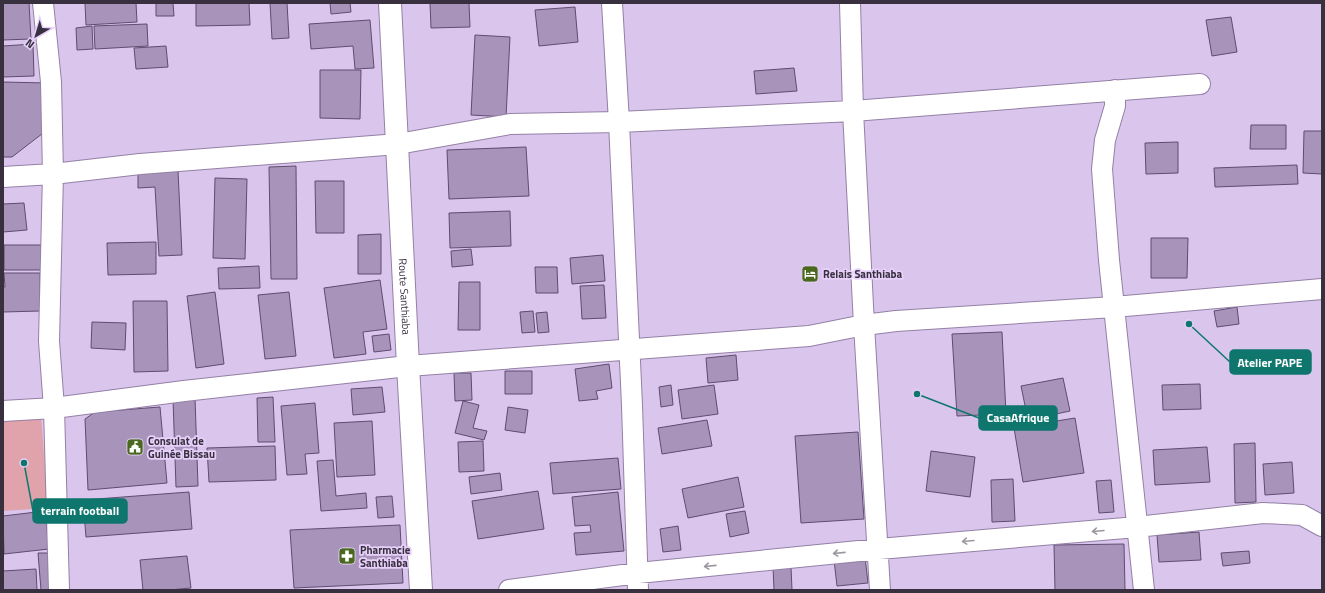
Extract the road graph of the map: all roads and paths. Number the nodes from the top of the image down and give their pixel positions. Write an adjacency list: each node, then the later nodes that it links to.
1 (43, 3): 10 (street)
2 (390, 3): 9 (street, Route Santhiaba)
3 (612, 3): 8 (street)
4 (850, 3): 7 (street)
5 (1200, 84): 6 (street)
6 (1116, 90): 7 (street); 13 (street)
7 (853, 111): 8 (street); 14 (street)
8 (619, 122): 9 (street); 15 (street)
9 (398, 144): 10 (street); 16 (street, Route Santhiaba)
10 (53, 174): 11 (street); 17 (street)
11 (3, 177)
12 (1322, 289): 13 (street)
13 (1114, 307): 14 (street); 20 (street)
14 (864, 325): 15 (street); 21 (street)
15 (629, 349): 16 (street); 22 (street)
16 (408, 366): 17 (street); 24 (street, Route Santhiaba)
17 (54, 408): 18 (street); 23 (street)
18 (3, 411)
19 (1322, 526): 20 (street)
20 (1137, 527): 21 (street, one-way to 21); 27 (street)
21 (879, 549): 22 (street, one-way to 22); 26 (street)
22 (638, 581): 25 (street)
23 (59, 590)
24 (421, 590)
25 (509, 590)
26 (880, 590)
27 (1144, 590)

